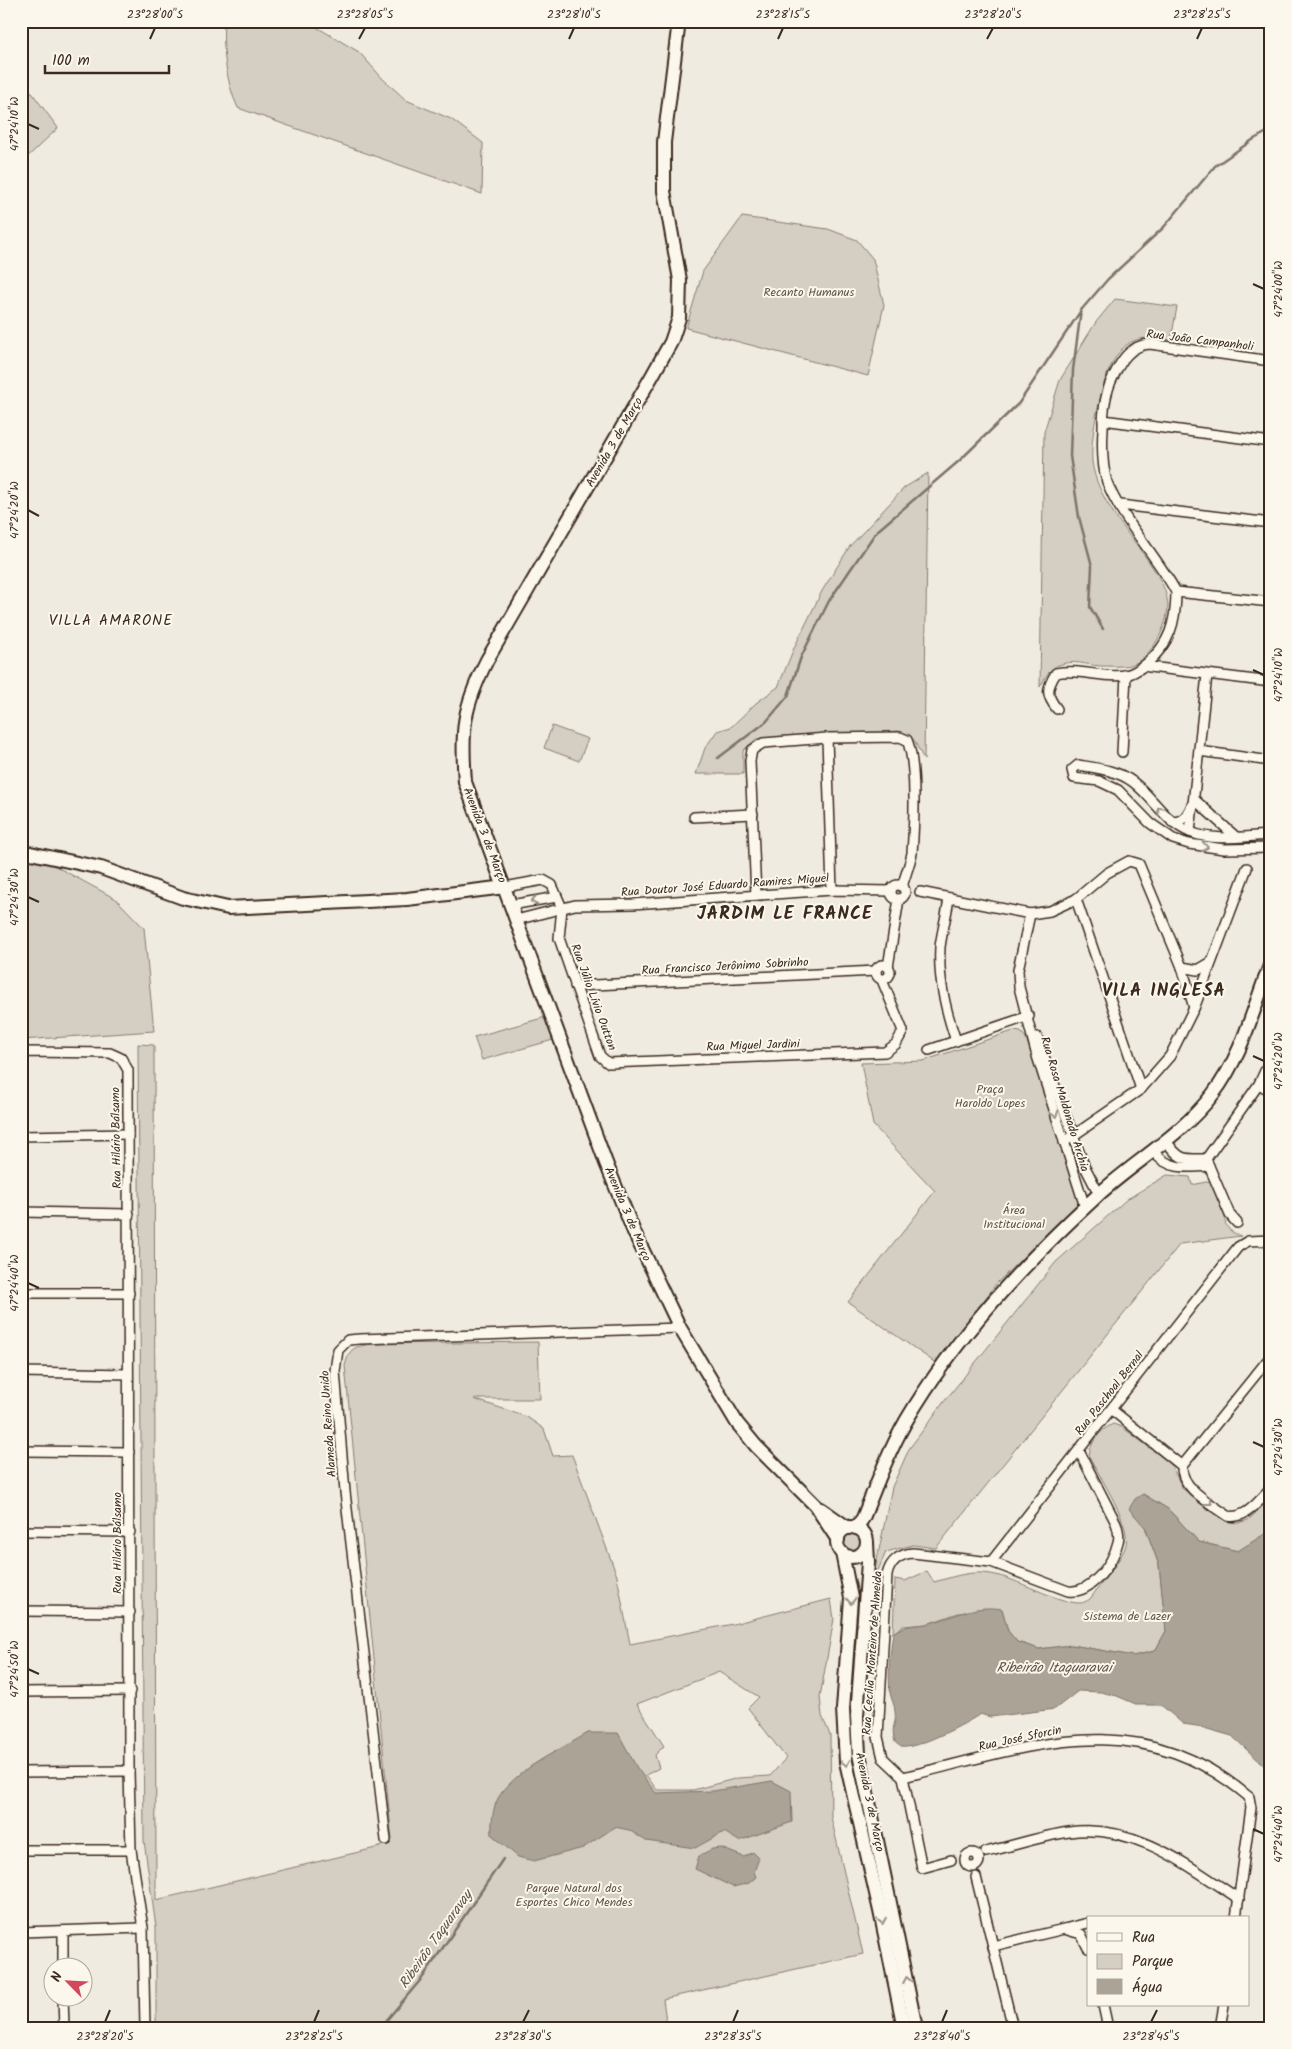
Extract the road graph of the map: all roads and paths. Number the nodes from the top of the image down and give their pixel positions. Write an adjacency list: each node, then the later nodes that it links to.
1 (679, 21): 33 (main road, Avenida 3 de Março)
2 (1271, 361): 3 (street, Rua João Campanholi)
3 (1103, 420): 4 (street); 5 (street)
4 (1271, 442)
5 (1120, 506): 6 (street); 7 (street)
6 (1271, 523)
7 (1176, 592): 8 (street); 9 (street)
8 (1271, 602)
9 (1160, 652): 10 (street); 11 (street)
10 (1142, 666): 11 (street); 12 (street)
11 (1173, 670): 13 (street)
12 (1126, 675): 15 (street); 18 (street)
13 (1207, 675): 14 (street); 17 (street)
14 (1271, 682)
15 (1057, 709)
16 (827, 738): 23 (street); 32 (street); 34 (street)
17 (1200, 751): 19 (street); 21 (street)
18 (1122, 752)
19 (1271, 761)
20 (1132, 781): 22 (street); 22 (street); 25 (street, one-way to 20)
21 (1195, 800): 25 (street); 26 (street); 28 (street)
22 (1131, 802): 29 (street, one-way to 29)
23 (752, 814): 24 (street); 37 (street)
24 (694, 817)
25 (1172, 822): 26 (street)
26 (1190, 832): 28 (street)
27 (1271, 835): 28 (street)
28 (1236, 837)
29 (1271, 848)
30 (21, 851): 33 (main road)
31 (1247, 868): 46 (street)
32 (902, 887): 35 (street); 40 (street)
33 (505, 888): 38 (street); 42 (main road, Avenida 3 de Março)
34 (832, 890): 35 (street, Rua Doutor José Eduardo Ramires Miguel); 37 (street, Rua Doutor José Eduardo Ramires Miguel)
35 (891, 891): 40 (street)
36 (920, 892): 39 (street)
37 (756, 895): 43 (street, Rua Doutor José Eduardo Ramires Miguel)
38 (557, 897): 42 (street, one-way to 42); 43 (street)
39 (950, 898): 44 (street); 55 (street)
40 (899, 899): 48 (street)
41 (1076, 899): 44 (street); 49 (street); 61 (street)
42 (511, 905): 45 (main road, Avenida 3 de Março)
43 (562, 908): 45 (street, Rua Doutor José Eduardo Ramires Miguel); 52 (street, Rua Júlio Lívio Outton)
44 (1030, 914): 54 (street, Rua Rosa Maldonado Archia)
45 (516, 920): 78 (main road, Avenida 3 de Março)
46 (1210, 963): 49 (street); 53 (street)
47 (1271, 963): 67 (main road)
48 (888, 967): 50 (street); 51 (street)
49 (1182, 967): 53 (street)
50 (876, 971): 51 (street); 52 (street, Rua Francisco Jerônimo Sobrinho)
51 (882, 980): 59 (street, Rua Miguel Jardini)
52 (575, 986): 59 (street, Rua Júlio Lívio Outton)
53 (1194, 1008): 61 (street)
54 (1027, 1017): 55 (street); 65 (street, Rua Rosa Maldonado Archia); 66 (street, Rua Rosa Maldonado Archia, one-way to 66)
55 (956, 1041): 56 (street)
56 (929, 1050)
57 (21, 1058): 63 (street, Rua Hilário Bálsamo)
58 (1271, 1058): 60 (street)
59 (608, 1063)
60 (1259, 1084): 62 (street); 69 (street)
61 (1141, 1090): 65 (street)
62 (1271, 1091)
63 (128, 1134): 64 (street); 73 (street, Rua Hilário Bálsamo)
64 (21, 1136)
65 (1072, 1136): 66 (street); 70 (street, Rua Rosa Maldonado Archia)
66 (1064, 1142): 71 (street, Rua Rosa Maldonado Archia)
67 (1167, 1142): 68 (main road); 69 (street)
68 (1153, 1151): 69 (street); 70 (main road)
69 (1208, 1162): 74 (street)
70 (1100, 1194): 71 (main road)
71 (1085, 1207): 87 (main road)
72 (21, 1212): 73 (street)
73 (129, 1214): 77 (street, Rua Hilário Bálsamo)
74 (1237, 1223)
75 (1271, 1240): 82 (street, Rua Paschoal Bernal)
76 (21, 1293): 77 (street)
77 (129, 1293): 81 (street, Rua Hilário Bálsamo)
78 (680, 1328): 89 (main road, Avenida 3 de Março); 104 (street, Alameda Reino Unido)
79 (1271, 1356): 86 (street)
80 (21, 1372): 81 (street)
81 (128, 1374): 85 (street, Rua Hilário Bálsamo)
82 (1112, 1410): 84 (street, Rua Paschoal Bernal); 86 (street)
83 (21, 1451): 85 (street)
84 (1079, 1451): 96 (street, Rua Paschoal Bernal); 96 (street, Rua Cecília Monteiro de Almeida)
85 (129, 1452): 92 (street, Rua Hilário Bálsamo)
86 (1182, 1466): 88 (street, one-way to 88)
87 (875, 1487): 90 (main road); 94 (main road, Avenida 3 de Março)
88 (1271, 1489)
89 (815, 1505): 90 (main road, Avenida 3 de Março); 93 (main road, Avenida 3 de Março)
90 (852, 1528): 93 (main road); 94 (main road)
91 (21, 1531): 92 (street)
92 (130, 1532): 98 (street, Rua Hilário Bálsamo)
93 (838, 1540): 95 (main road)
94 (867, 1541): 95 (main road); 124 (main road, Avenida 3 de Março, one-way to 94)
95 (842, 1553): 123 (main road, Avenida 3 de Março, one-way to 123)
96 (991, 1562): 103 (street, Rua Cecília Monteiro de Almeida)
97 (21, 1611): 98 (street)
98 (130, 1612): 99 (street, Rua Hilário Bálsamo)
99 (130, 1691): 100 (street); 101 (street, Rua Hilário Bálsamo)
100 (21, 1692)
101 (129, 1771): 102 (street); 106 (street, Rua Hilário Bálsamo)
102 (21, 1772)
103 (903, 1777): 107 (street); 108 (street, Rua José Sforcin)
104 (386, 1840)
105 (21, 1850): 106 (street)
106 (130, 1850): 111 (street, Rua Hilário Bálsamo)
107 (972, 1861): 108 (street); 116 (street)
108 (1239, 1900): 109 (street)
109 (1236, 1916)
110 (1086, 1923): 112 (street); 115 (street)
111 (143, 1928): 113 (street); 122 (street, Rua Hilário Bálsamo)
112 (1064, 1929): 115 (street); 116 (street)
113 (62, 1931): 114 (street); 117 (street)
114 (21, 1932)
115 (1084, 1936)
116 (992, 1946): 125 (street)
117 (63, 1956)
118 (63, 2006): 121 (street)
119 (1103, 2006): 126 (street)
120 (1224, 2006): 127 (street)
121 (64, 2028)
122 (145, 2028)
123 (904, 2028)
124 (916, 2028)
125 (1013, 2028)
126 (1108, 2028)
127 (1220, 2028)

